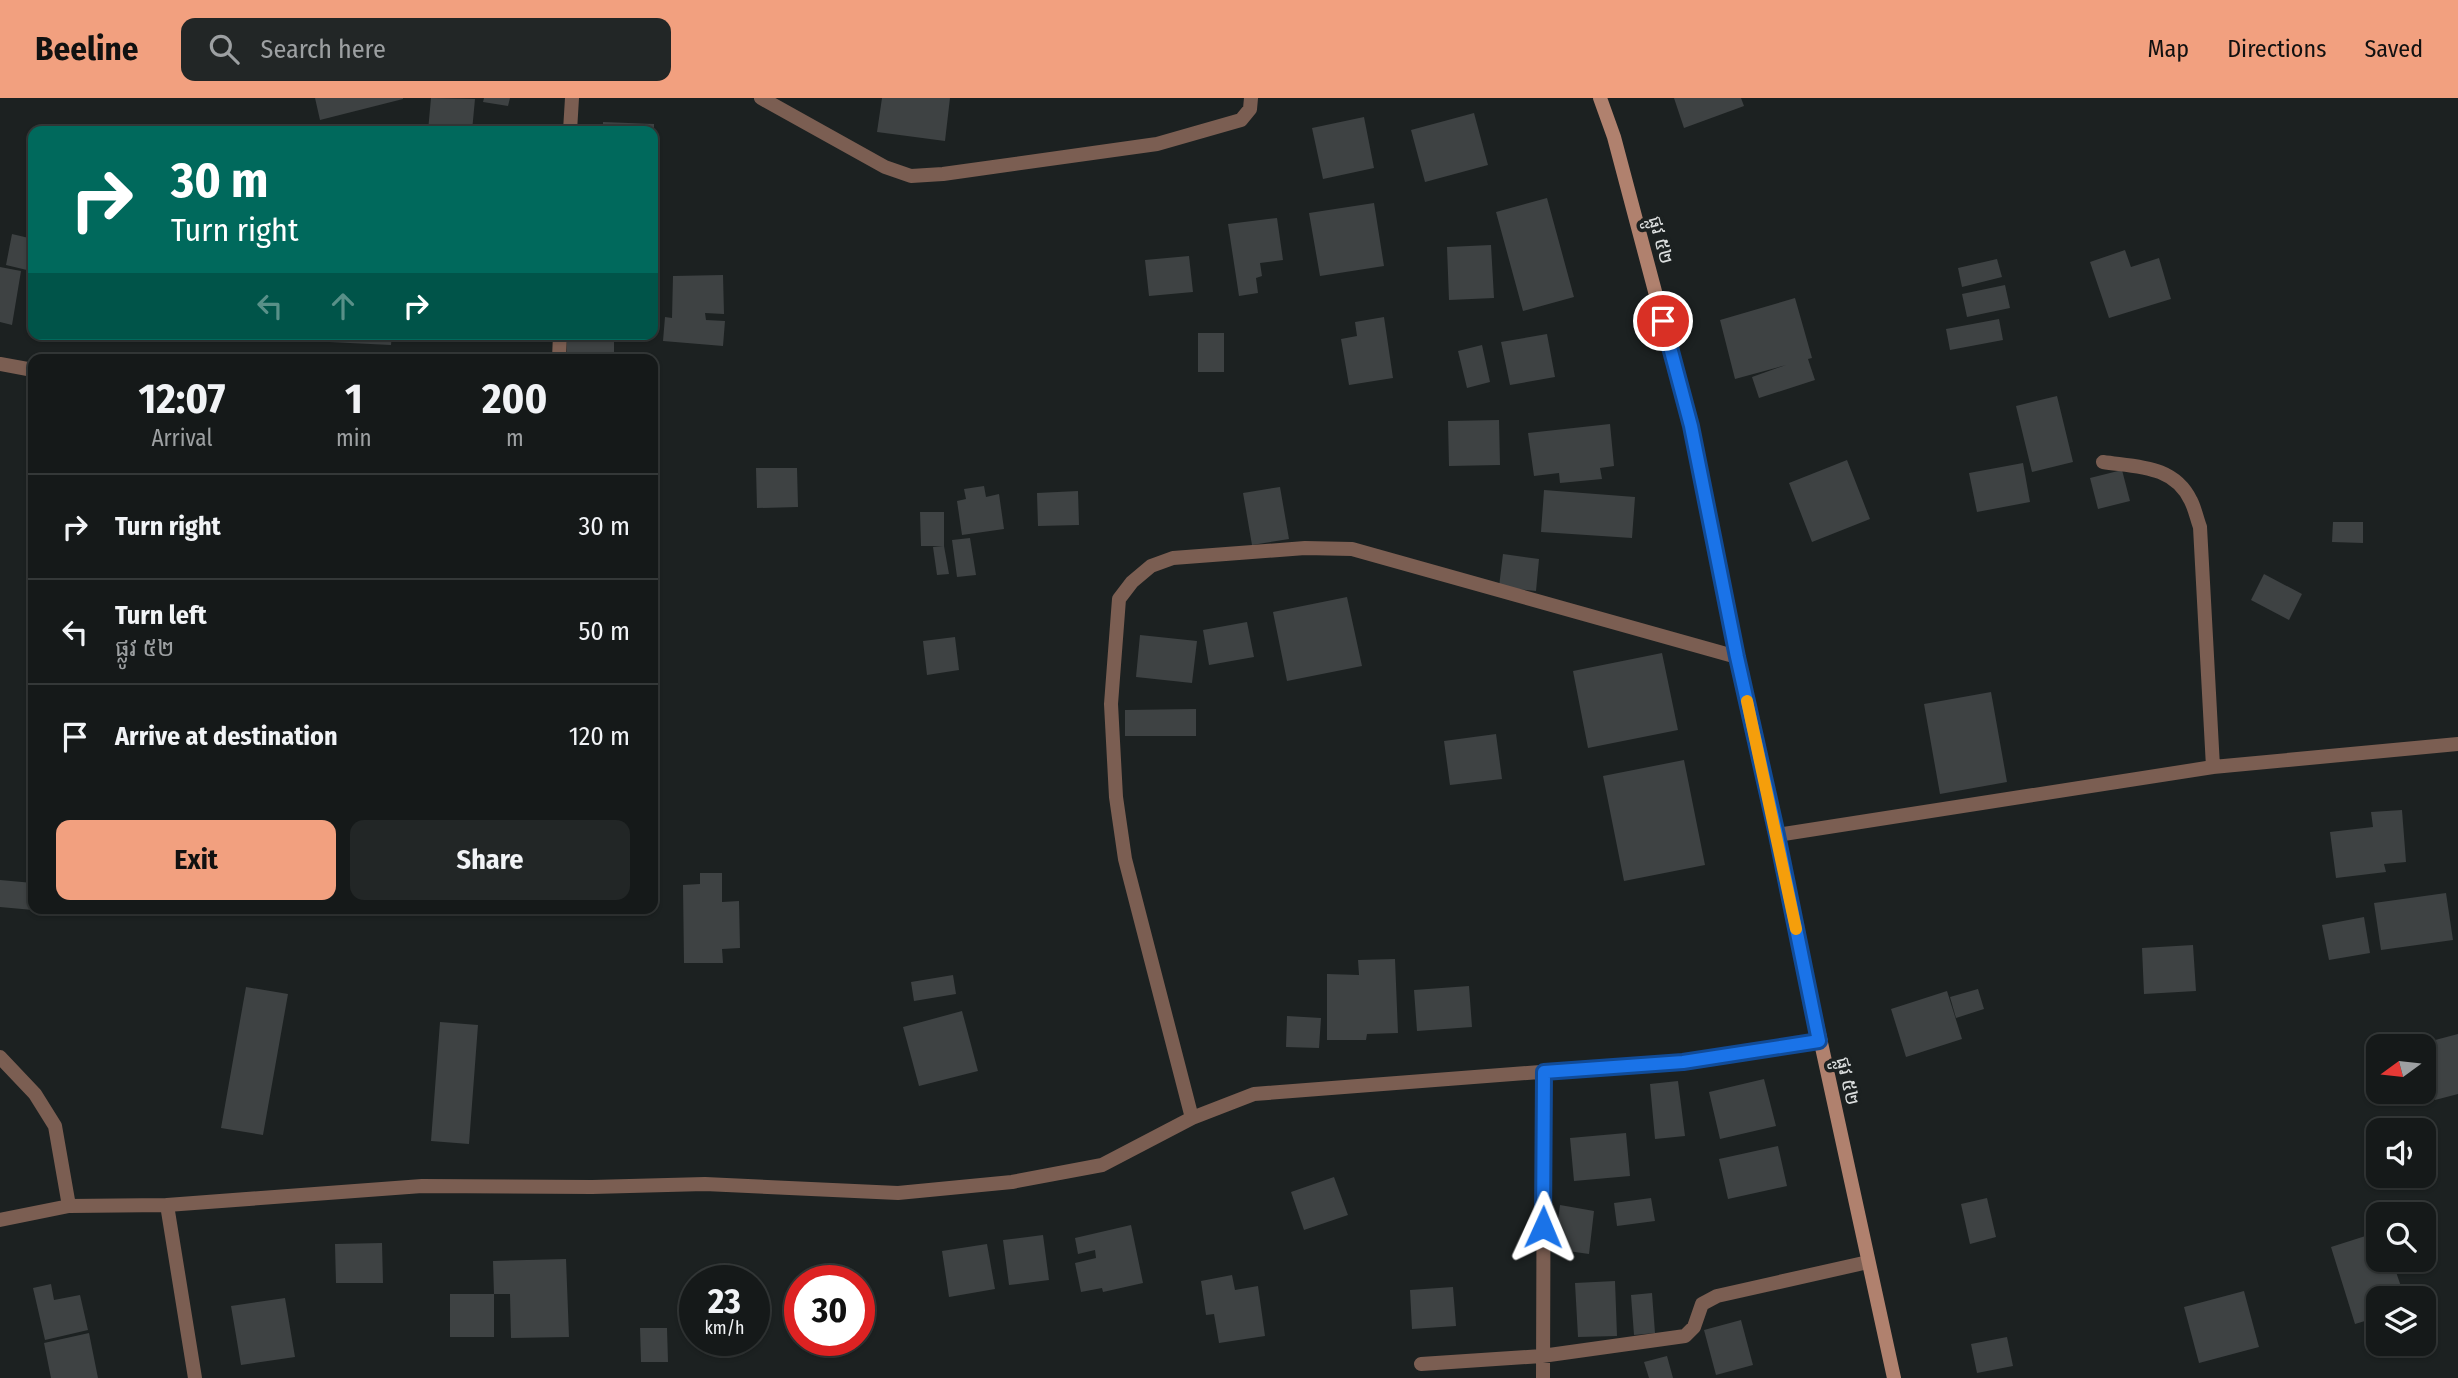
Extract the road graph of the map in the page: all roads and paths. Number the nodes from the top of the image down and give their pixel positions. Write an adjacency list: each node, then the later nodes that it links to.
1 (572, 98): 5 (street)
2 (761, 98): 3 (street)
3 (1251, 98)
4 (1600, 98): 9 (street, ផ្លូវ ៥២)
5 (570, 126)
6 (0, 364): 7 (street)
7 (28, 369)
8 (2102, 462): 11 (street)
9 (1737, 657): 12 (street, ផ្លូវ ៥២); 16 (street)
10 (2458, 744): 11 (street)
11 (2213, 767): 12 (street)
12 (1777, 835): 13 (street, ផ្លូវ ៥២)
13 (1819, 1041): 15 (street); 20 (street, ផ្លូវ ៥២)
14 (0, 1057): 18 (street)
15 (1544, 1072): 16 (street); 21 (street)
16 (1192, 1118): 17 (street)
17 (167, 1205): 18 (street); 23 (street)
18 (69, 1206): 19 (street)
19 (0, 1220)
20 (1868, 1262): 21 (street); 25 (street, ផ្លូវ ៥២)
21 (1542, 1356): 22 (street); 24 (street)
22 (1421, 1364)
23 (195, 1378)
24 (1543, 1378)
25 (1894, 1378)

